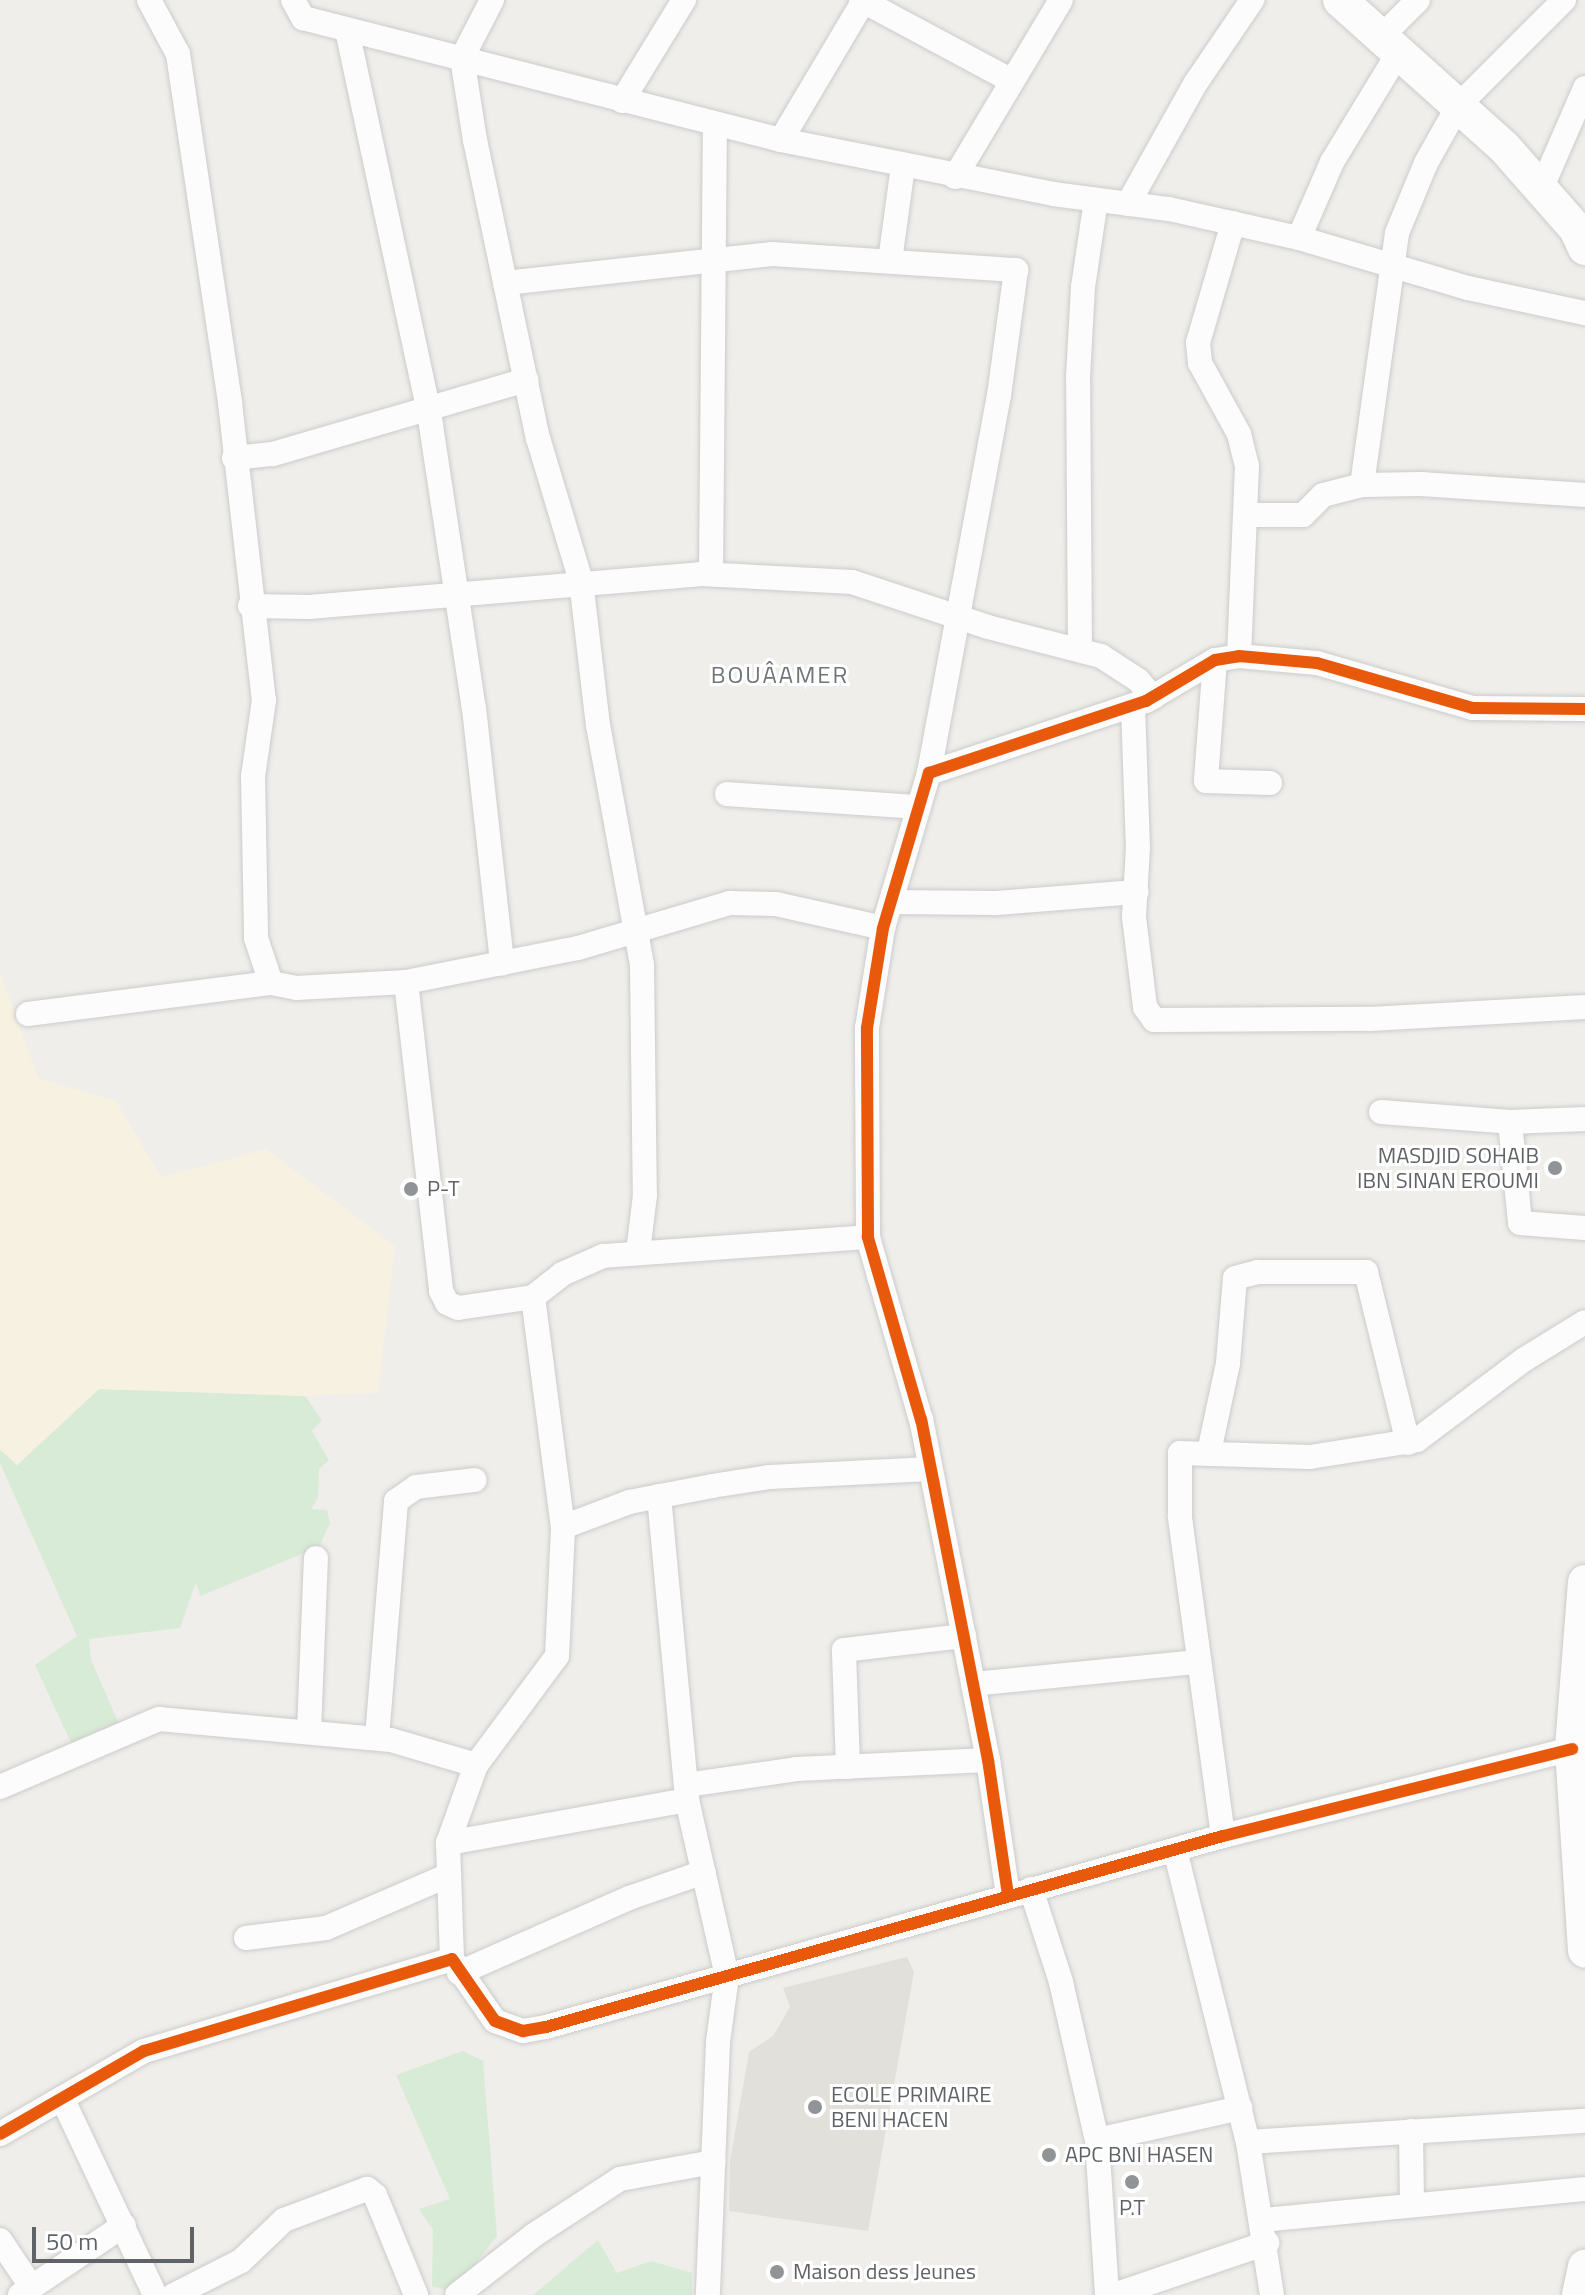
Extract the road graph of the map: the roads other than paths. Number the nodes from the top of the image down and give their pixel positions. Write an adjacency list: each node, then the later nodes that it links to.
1 (149, 0): 35 (street)
2 (293, 0): 11 (street)
3 (492, 0): 13 (street)
4 (684, 0): 16 (street)
5 (1061, 0): 14 (street)
6 (1252, 0): 24 (street)
7 (1340, 0): 12 (street)
8 (1418, 0): 12 (street)
9 (1564, 0): 17 (street)
10 (862, 1): 14 (street); 19 (street)
11 (347, 30): 13 (street); 34 (street)
12 (1389, 46): 17 (street); 26 (street)
13 (462, 58): 16 (street); 31 (street)
14 (1010, 80): 21 (street)
15 (1585, 88): 22 (street)
16 (622, 101): 18 (street)
17 (1458, 106): 22 (street); 30 (street)
18 (715, 124): 19 (street); 28 (street)
19 (781, 140): 20 (street)
20 (903, 166): 21 (street); 29 (street)
21 (955, 177): 23 (street)
22 (1542, 187): 27 (street)
23 (1096, 200): 24 (street); 44 (street)
24 (1128, 204): 25 (street)
25 (1233, 223): 26 (street); 38 (street)
26 (1299, 238): 30 (street)
27 (1585, 248)
28 (715, 260): 29 (street); 31 (street); 39 (street)
29 (890, 261): 43 (street)
30 (1393, 268): 32 (street); 36 (street)
31 (505, 283): 33 (street)
32 (1585, 313)
33 (526, 380): 34 (street); 40 (street)
34 (429, 412): 35 (street); 41 (street)
35 (234, 458): 42 (street)
36 (1362, 485): 37 (street); 38 (street)
37 (1585, 495)
38 (1245, 515): 45 (street)
39 (711, 574): 40 (street); 43 (street)
40 (581, 581): 41 (street); 55 (street)
41 (458, 590): 42 (street); 56 (street)
42 (250, 606): 58 (street)
43 (956, 613): 44 (street); 48 (street)
44 (1080, 650): 46 (street)
45 (1227, 658): 46 (street); 47 (street); 49 (street)
46 (1143, 702): 48 (street); 52 (street)
47 (1585, 709)
48 (929, 773): 51 (street)
49 (1270, 783)
50 (727, 794): 51 (street)
51 (919, 807): 53 (street)
52 (1137, 892): 53 (street); 59 (street)
53 (891, 902): 54 (street)
54 (883, 928): 55 (street); 65 (street)
55 (635, 931): 56 (street); 66 (street)
56 (502, 963): 57 (street)
57 (406, 982): 58 (street); 67 (street)
58 (271, 983): 60 (street)
59 (1585, 1007)
60 (28, 1014)
61 (1381, 1112): 63 (street)
62 (1585, 1119): 63 (street)
63 (1510, 1122): 64 (street)
64 (1585, 1228)
65 (868, 1237): 66 (street); 71 (street)
66 (638, 1252): 67 (street)
67 (533, 1297): 74 (street)
68 (1585, 1322): 69 (street)
69 (1408, 1443): 70 (street); 70 (street)
70 (1209, 1452): 78 (street)
71 (930, 1469): 73 (street); 77 (street)
72 (475, 1480): 82 (street)
73 (659, 1496): 74 (street); 88 (street)
74 (563, 1527): 85 (street)
75 (316, 1558): 81 (street)
76 (1584, 1592): 80 (street)
77 (964, 1636): 79 (street); 86 (street)
78 (1199, 1662): 79 (street); 89 (street)
79 (973, 1684): 84 (street)
80 (1580, 1710): 83 (street)
81 (309, 1731): 82 (street); 87 (street)
82 (377, 1738): 85 (street)
83 (1572, 1749): 89 (street); 95 (street)
84 (988, 1760): 86 (street); 94 (street)
85 (476, 1765): 90 (street)
86 (848, 1767): 88 (street)
87 (0, 1787)
88 (687, 1792): 90 (street); 92 (street)
89 (1223, 1836): 91 (street)
90 (448, 1843): 93 (street)
91 (1175, 1850): 94 (street); 101 (street)
92 (704, 1872): 98 (street); 99 (street)
93 (447, 1876): 96 (street); 98 (street)
94 (1019, 1892): 99 (street); 105 (street)
95 (1584, 1917): 97 (street)
96 (246, 1938)
97 (1585, 1951)
98 (456, 1966): 99 (street); 100 (street)
99 (727, 1976): 107 (street)
100 (62, 2098): 104 (street); 110 (street)
101 (1240, 2108): 105 (street); 106 (street)
102 (1585, 2121): 103 (street)
103 (1411, 2131): 106 (street); 109 (street)
104 (0, 2134)
105 (1097, 2140): 120 (street)
106 (1248, 2142): 111 (street)
107 (713, 2162): 118 (street); 119 (street)
108 (1585, 2189): 109 (street)
109 (1412, 2204): 111 (street)
110 (124, 2225): 114 (street); 115 (street)
111 (1265, 2232): 121 (street); 122 (street)
112 (0, 2240): 114 (street)
113 (1585, 2267): 123 (street)
114 (25, 2290)
115 (155, 2295)
116 (174, 2295): 117 (street)
117 (416, 2295)
118 (457, 2295)
119 (708, 2295)
120 (1107, 2295)
121 (1114, 2295)
122 (1272, 2295)
123 (1579, 2295)

